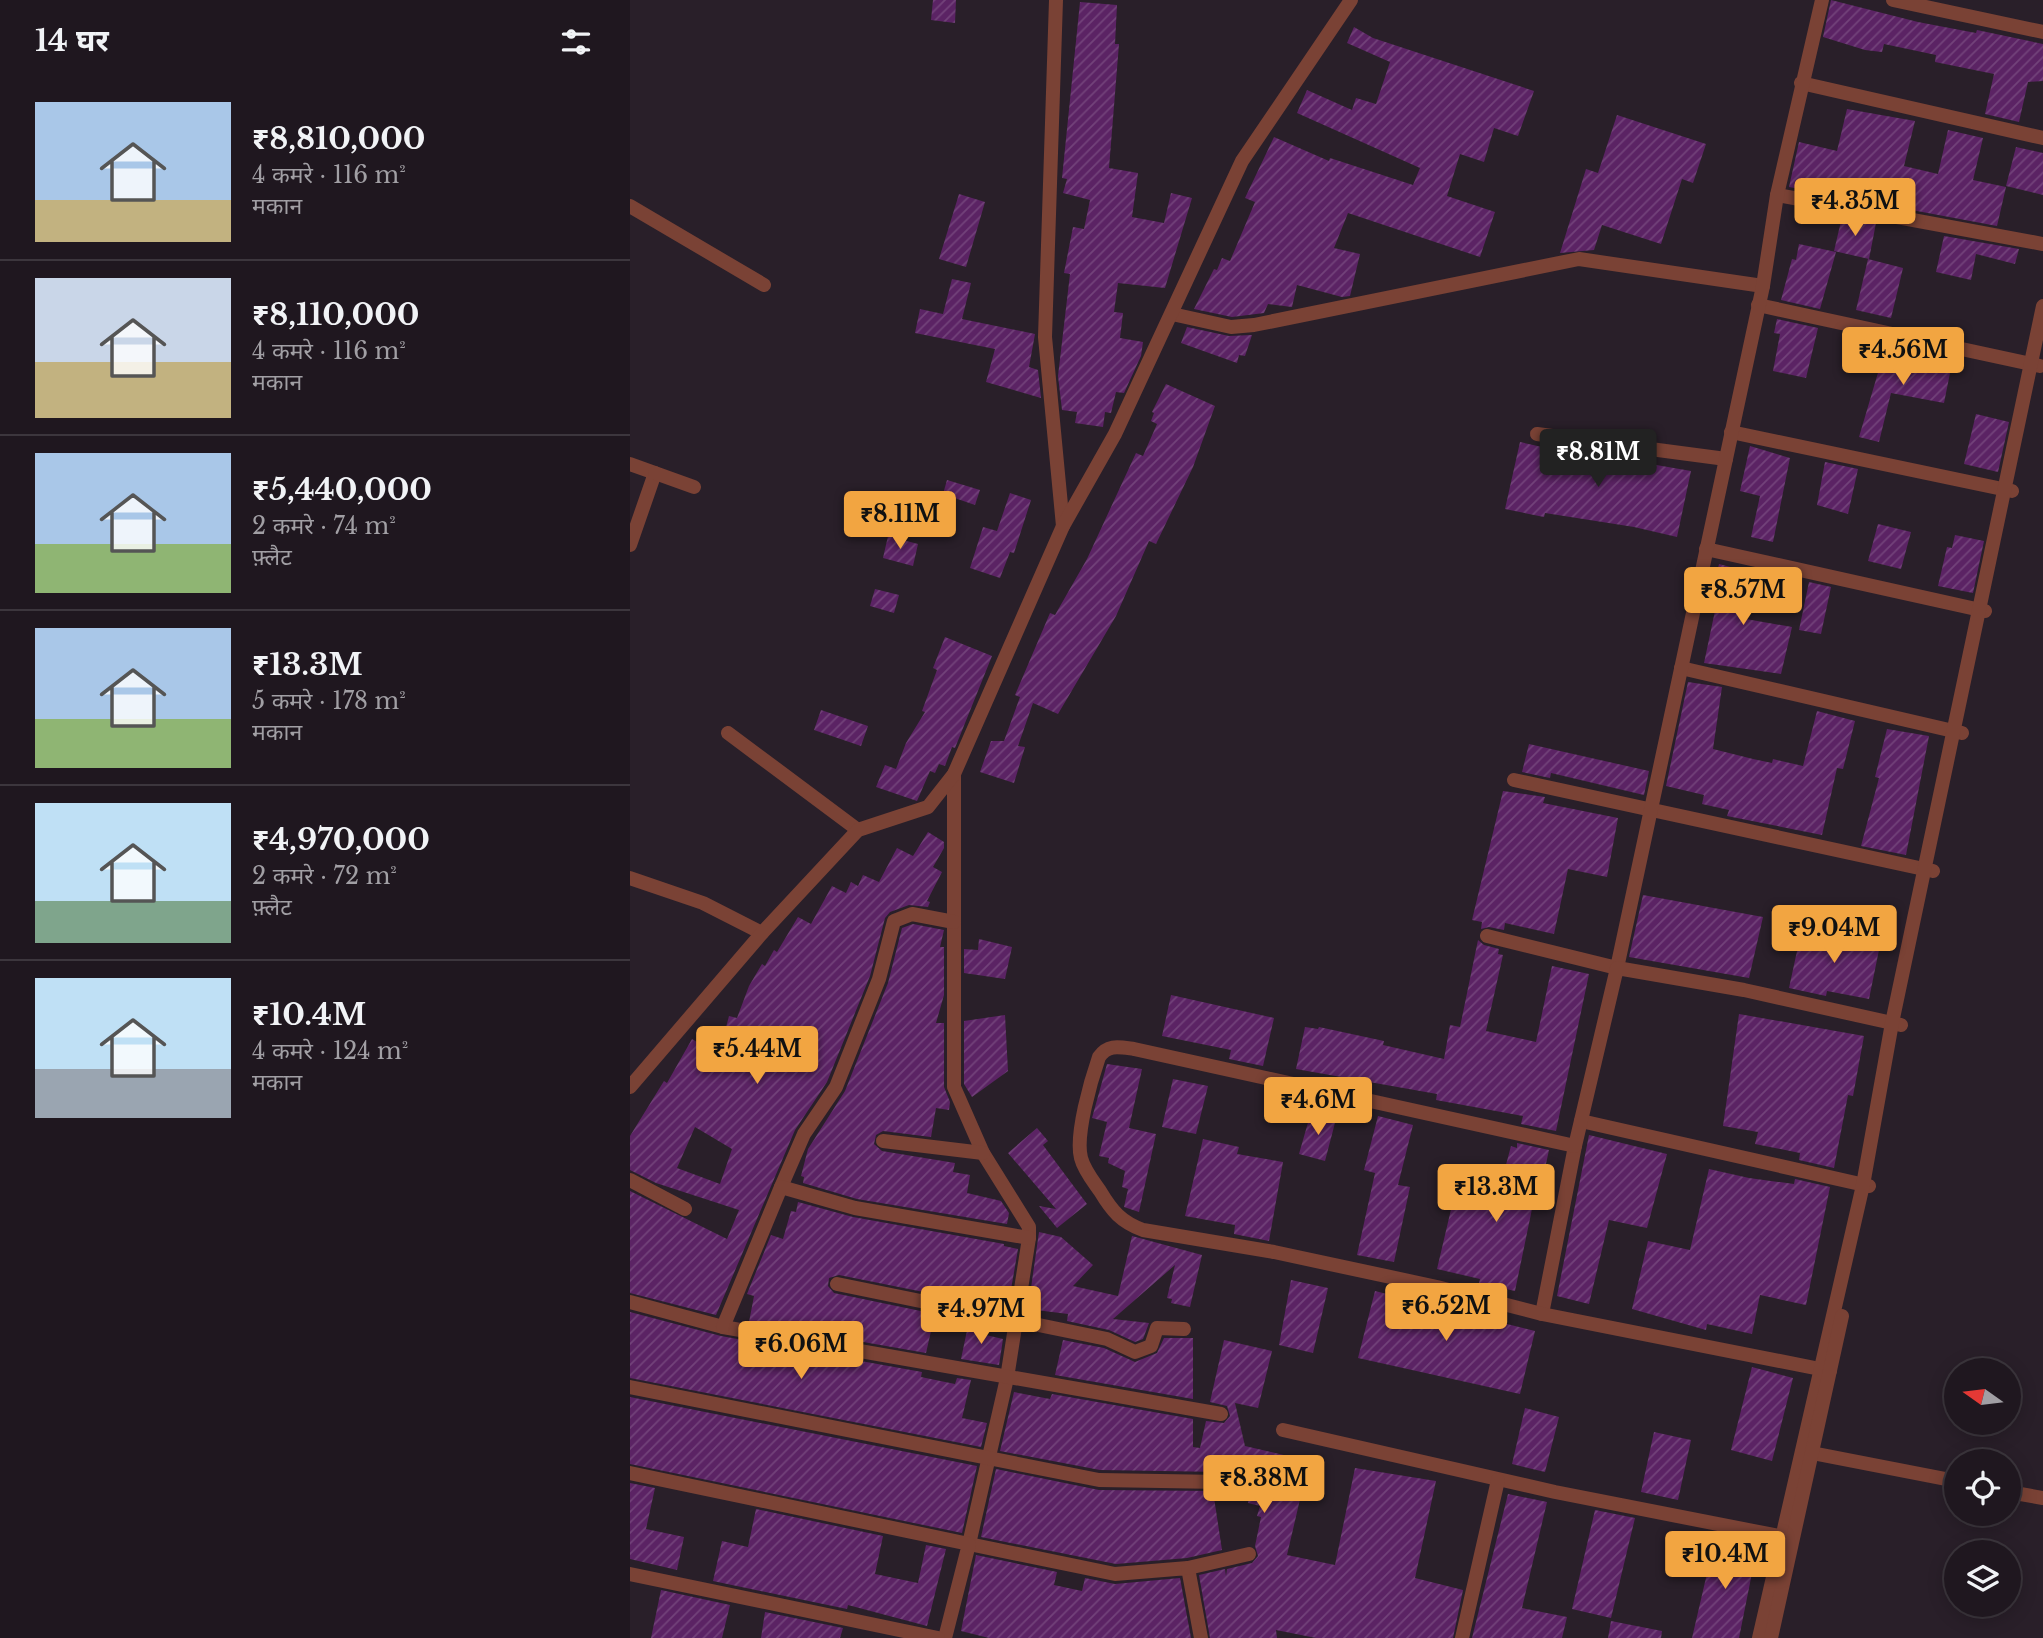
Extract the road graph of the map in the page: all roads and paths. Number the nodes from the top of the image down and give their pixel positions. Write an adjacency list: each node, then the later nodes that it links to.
1 (1056, 0): 24 (street)
2 (1351, 0): 15 (street)
3 (1822, 0): 6 (street)
4 (1893, 0): 5 (street)
5 (2043, 32)
6 (1801, 83): 7 (street); 8 (street)
7 (2043, 138)
8 (1777, 195): 10 (street); 12 (street)
9 (630, 206): 11 (street)
10 (2043, 244)
11 (764, 285)
12 (1763, 286): 13 (street); 15 (street)
13 (1758, 305): 16 (street); 17 (street)
14 (2043, 306): 16 (street)
15 (1172, 314): 24 (street)
16 (2038, 361): 23 (street)
17 (1731, 432): 19 (street); 23 (street)
18 (1537, 434): 19 (street)
19 (1726, 459): 26 (street)
20 (630, 464): 21 (street)
21 (655, 474): 22 (street); 25 (street)
22 (694, 487)
23 (2008, 490): 27 (street)
24 (1063, 526): 31 (street)
25 (630, 545)
26 (1706, 549): 27 (street); 28 (street)
27 (1982, 610): 29 (street)
28 (1681, 668): 29 (street); 33 (street)
29 (1958, 732): 35 (street)
30 (728, 733): 34 (street)
31 (954, 774): 34 (street); 37 (street)
32 (1514, 780): 33 (street)
33 (1650, 809): 35 (street); 40 (street)
34 (858, 830): 38 (street)
35 (1930, 870): 41 (street)
36 (630, 878): 38 (street)
37 (954, 922): 46 (street); 48 (street)
38 (762, 933): 42 (street)
39 (1487, 936): 40 (street)
40 (1617, 968): 41 (street); 43 (street)
41 (1897, 1024): 49 (street)
42 (630, 1087)
43 (1581, 1121): 45 (street); 49 (street)
44 (883, 1140): 46 (street)
45 (1575, 1146): 54 (street); 54 (street)
46 (983, 1153): 51 (street)
47 (630, 1180): 50 (street)
48 (781, 1186): 51 (street); 56 (street)
49 (1866, 1186): 58 (street)
50 (685, 1209)
51 (1029, 1238): 55 (street)
52 (837, 1284): 55 (street)
53 (630, 1302): 56 (street)
54 (1542, 1314): 58 (street)
55 (1017, 1322): 57 (street); 59 (street)
56 (723, 1328): 59 (street)
57 (1185, 1329)
58 (1825, 1370): 63 (street); 71 (street)
59 (1007, 1378): 61 (street); 64 (street)
60 (630, 1387): 64 (street)
61 (1221, 1414)
62 (1283, 1430): 67 (street)
63 (1812, 1453): 66 (street); 71 (street)
64 (990, 1460): 68 (street); 72 (street)
65 (630, 1473): 72 (street)
66 (1944, 1479)
67 (1498, 1480): 71 (street); 79 (street)
68 (1222, 1482)
69 (2021, 1494): 70 (street)
70 (2043, 1498)
71 (1788, 1538): 80 (street); 81 (street)
72 (969, 1544): 74 (street); 77 (street)
73 (1249, 1554): 74 (street)
74 (1188, 1568): 78 (street)
75 (630, 1574): 76 (street)
76 (938, 1638)
77 (945, 1638)
78 (1200, 1638)
79 (1462, 1638)
80 (1759, 1638)
81 (1771, 1638)

